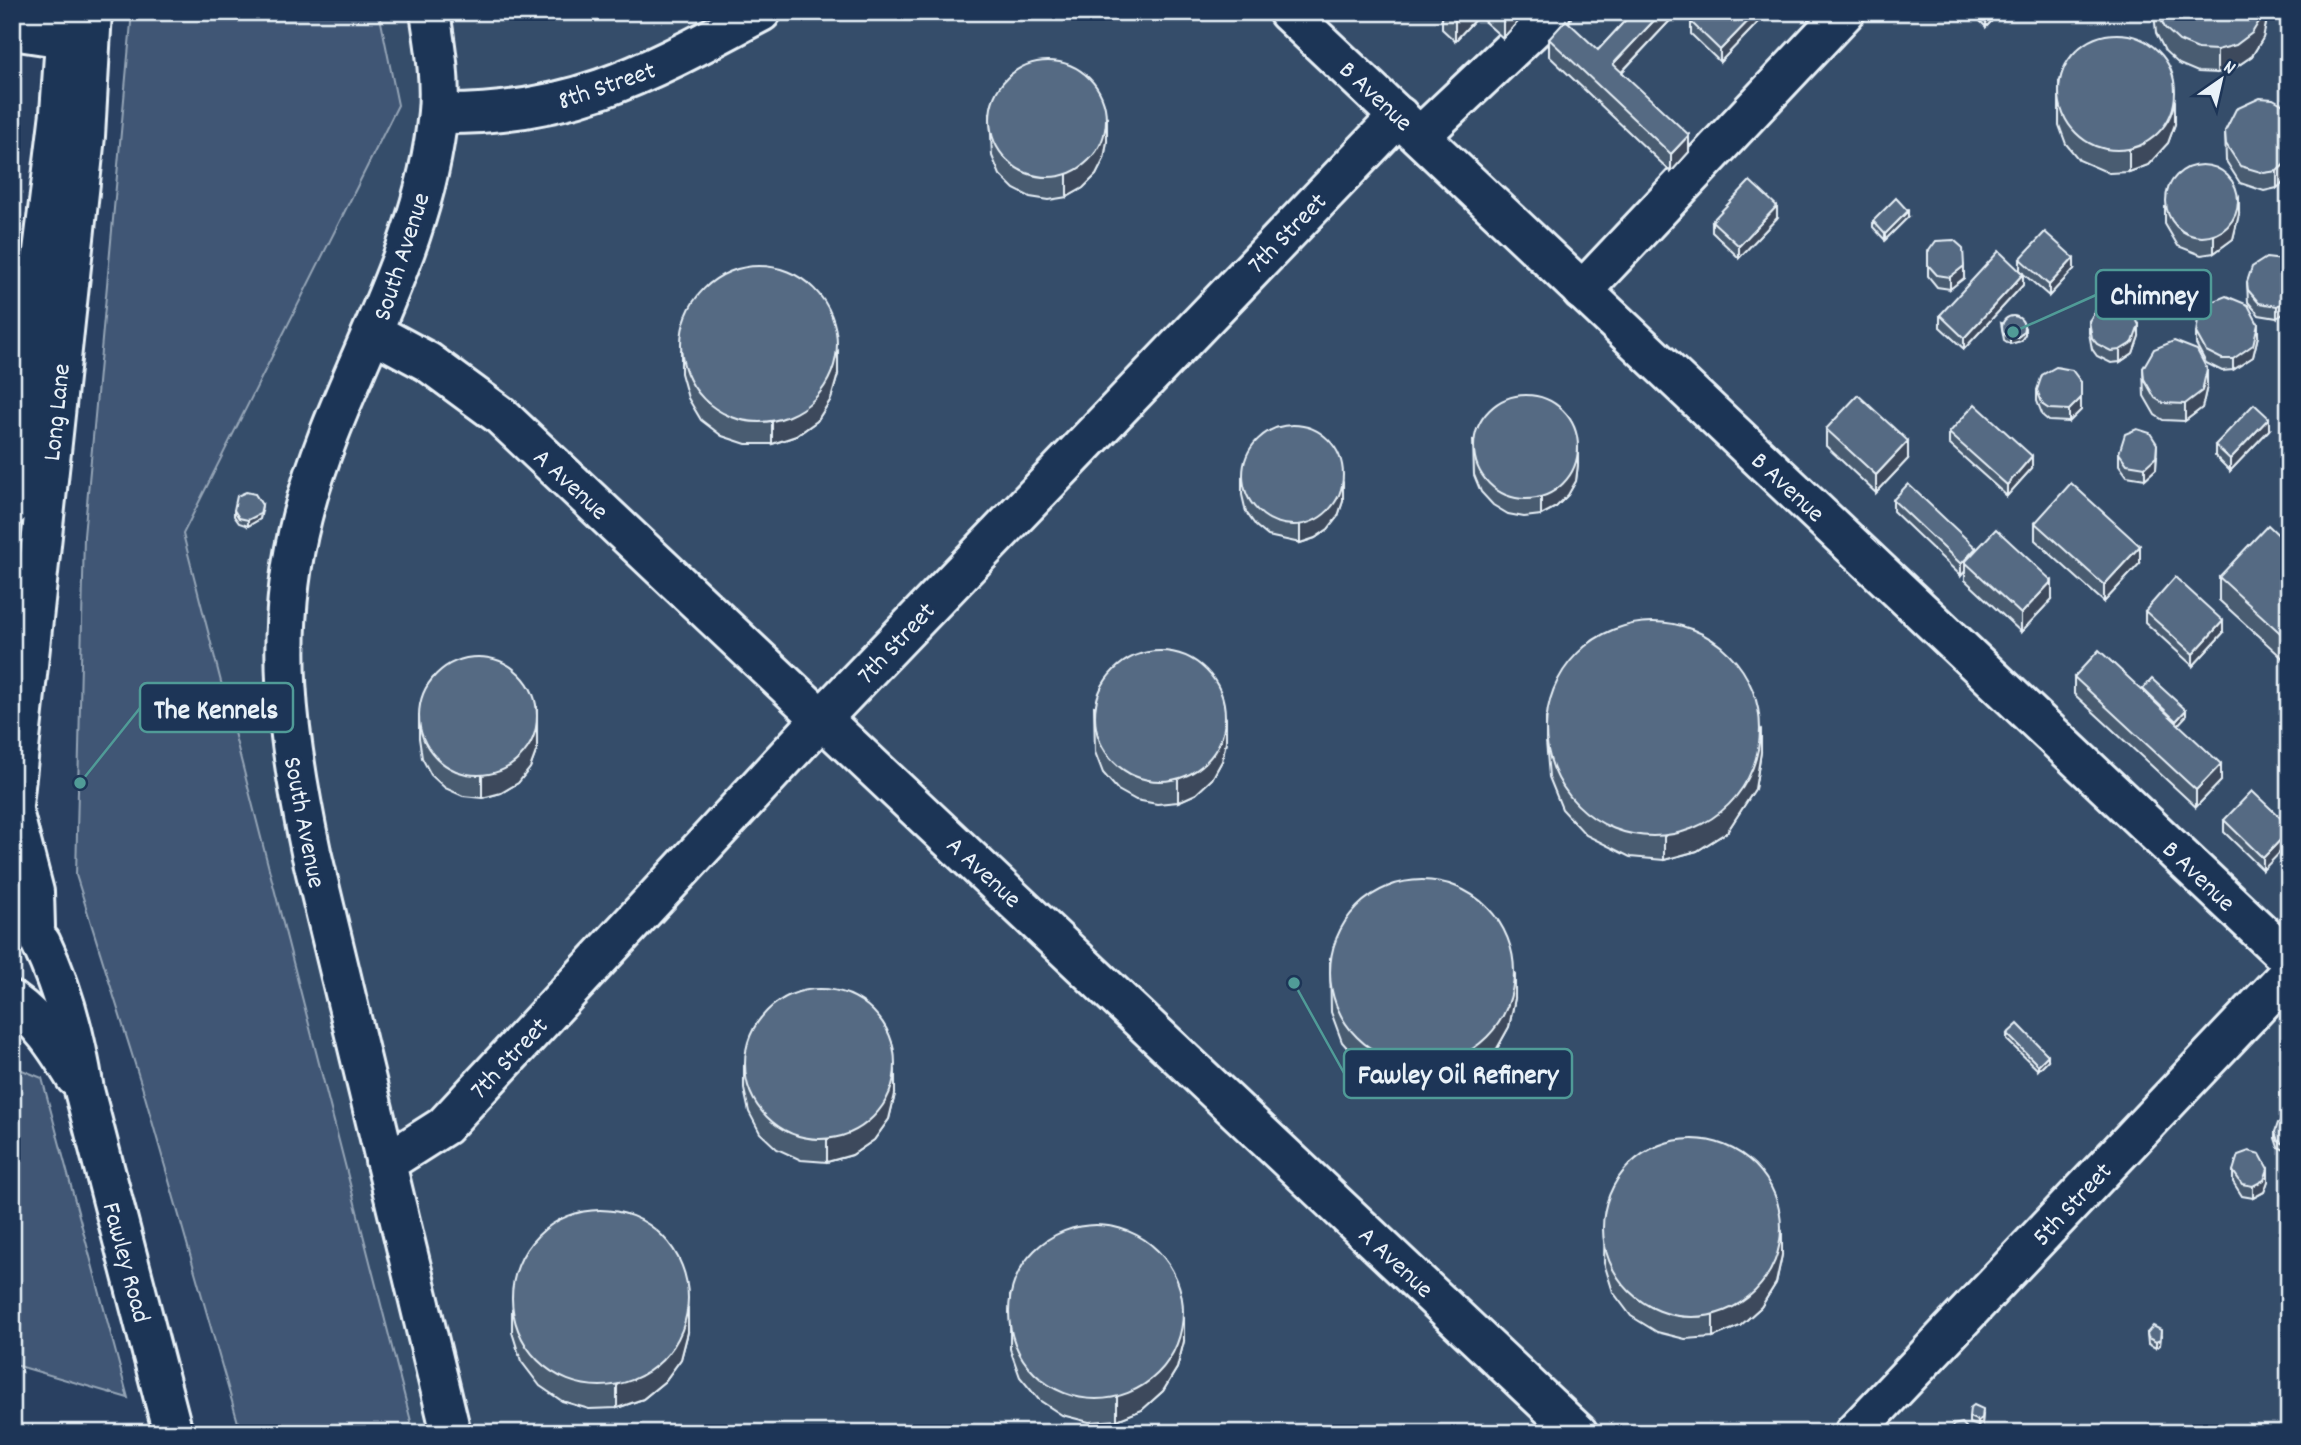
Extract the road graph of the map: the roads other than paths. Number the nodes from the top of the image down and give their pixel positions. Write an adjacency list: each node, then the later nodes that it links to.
1 (430, 12): 8 (main road, South Avenue)
2 (761, 12): 8 (main road, 8th Street)
3 (1288, 12): 9 (main road, B Avenue)
4 (1551, 12): 9 (main road, 7th Street)
5 (1845, 12): 11 (main road)
6 (75, 21): 7 (main road); 10 (main road); 15 (main road, Long Lane)
7 (12, 30)
8 (438, 114): 12 (main road, South Avenue)
9 (1410, 126): 11 (main road, B Avenue); 14 (main road, 7th Street)
10 (26, 280): 13 (main road)
11 (1582, 291): 17 (main road, B Avenue)
12 (374, 333): 14 (main road, A Avenue); 22 (main road, South Avenue)
13 (12, 505)
14 (824, 717): 22 (main road, 7th Street); 25 (main road, A Avenue)
15 (13, 812): 16 (main road, Long Lane)
16 (29, 926): 19 (main road); 21 (main road, Fawley Road)
17 (2289, 959)
18 (2289, 973): 26 (main road, 5th Street)
19 (12, 988)
20 (12, 1001): 21 (main road, Fawley Road)
21 (84, 1090): 23 (main road, Fawley Road)
22 (385, 1160): 24 (main road, South Avenue)
23 (173, 1433)
24 (451, 1433)
25 (1578, 1433)
26 (1854, 1433)

